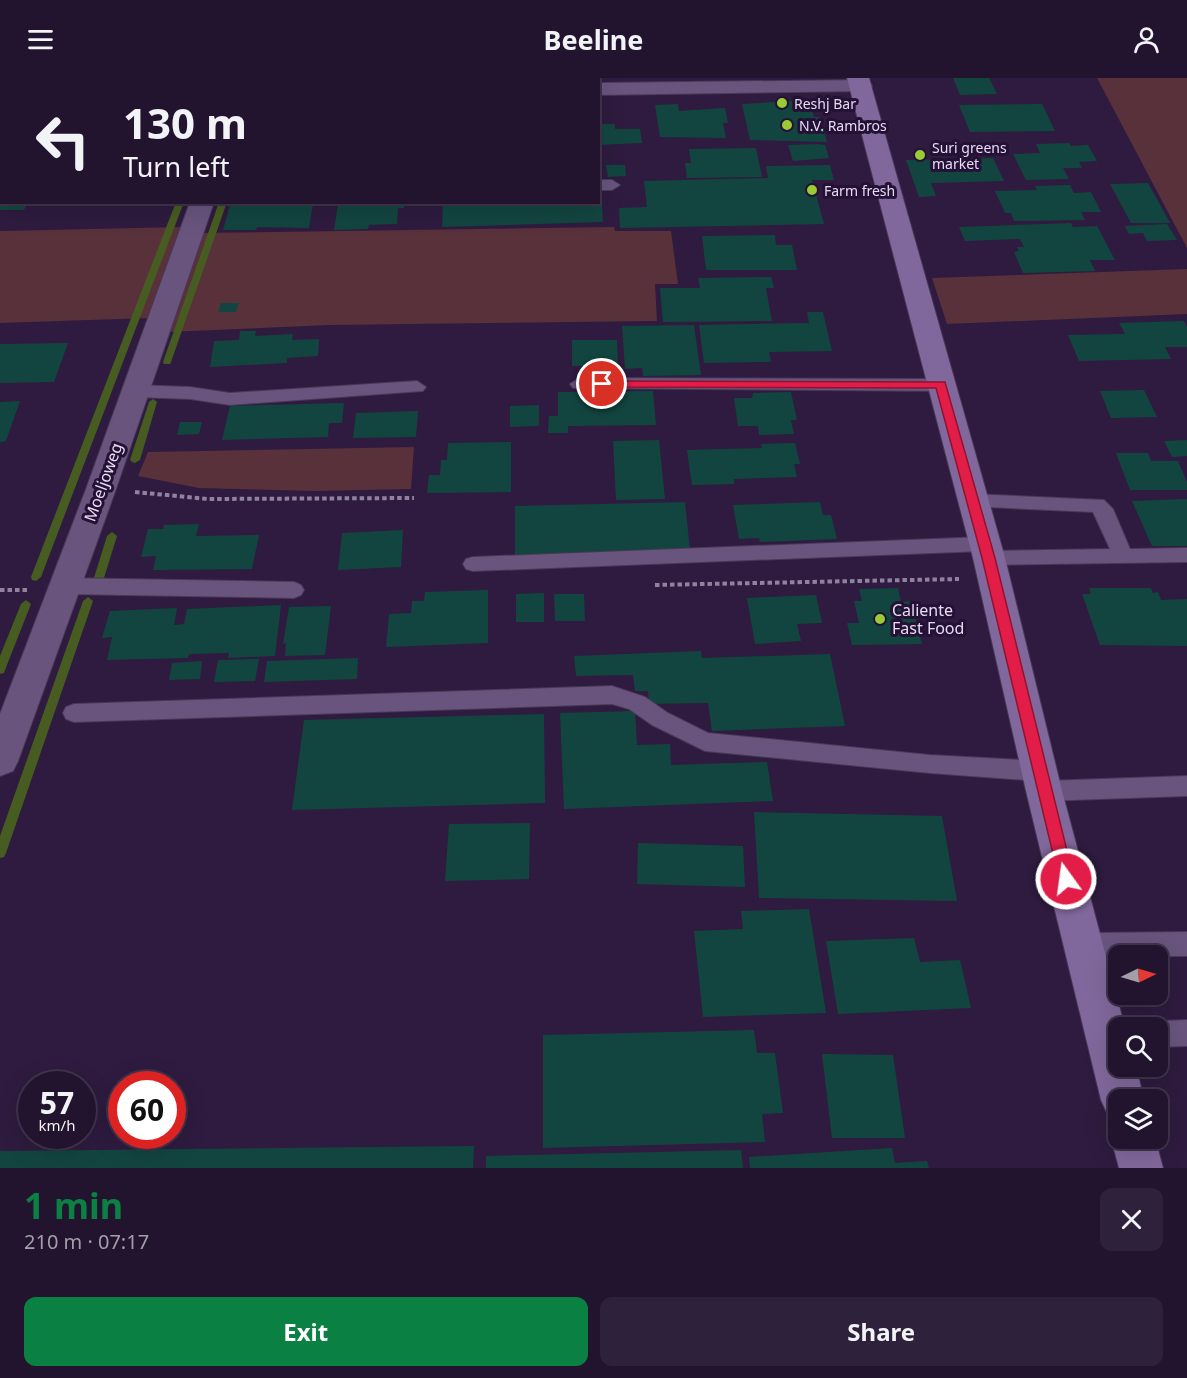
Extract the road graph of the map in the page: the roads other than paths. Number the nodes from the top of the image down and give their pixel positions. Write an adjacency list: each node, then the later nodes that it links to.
1 (860, 80): 2 (street); 5 (main road)
2 (600, 89)
3 (201, 204): 7 (street, Moeljoweg)
4 (579, 384): 5 (lane)
5 (941, 385): 8 (main road)
6 (417, 387): 7 (lane)
7 (135, 391): 13 (street, Moeljoweg)
8 (972, 501): 10 (lane); 11 (main road)
9 (1187, 555): 10 (lane)
10 (1123, 556): 11 (lane)
11 (989, 560): 12 (lane); 17 (main road)
12 (472, 564)
13 (65, 586): 14 (lane); 16 (street, Moeljoweg)
14 (294, 590)
15 (74, 713): 17 (lane)
16 (0, 761)
17 (1042, 781): 18 (lane); 20 (main road)
18 (1187, 786)
19 (1187, 944): 20 (lane)
20 (1083, 945): 21 (main road)
21 (1108, 1022)
22 (1187, 1033): 23 (lane)
23 (1168, 1034)
24 (1136, 1149): 25 (main road)
25 (1141, 1168)

